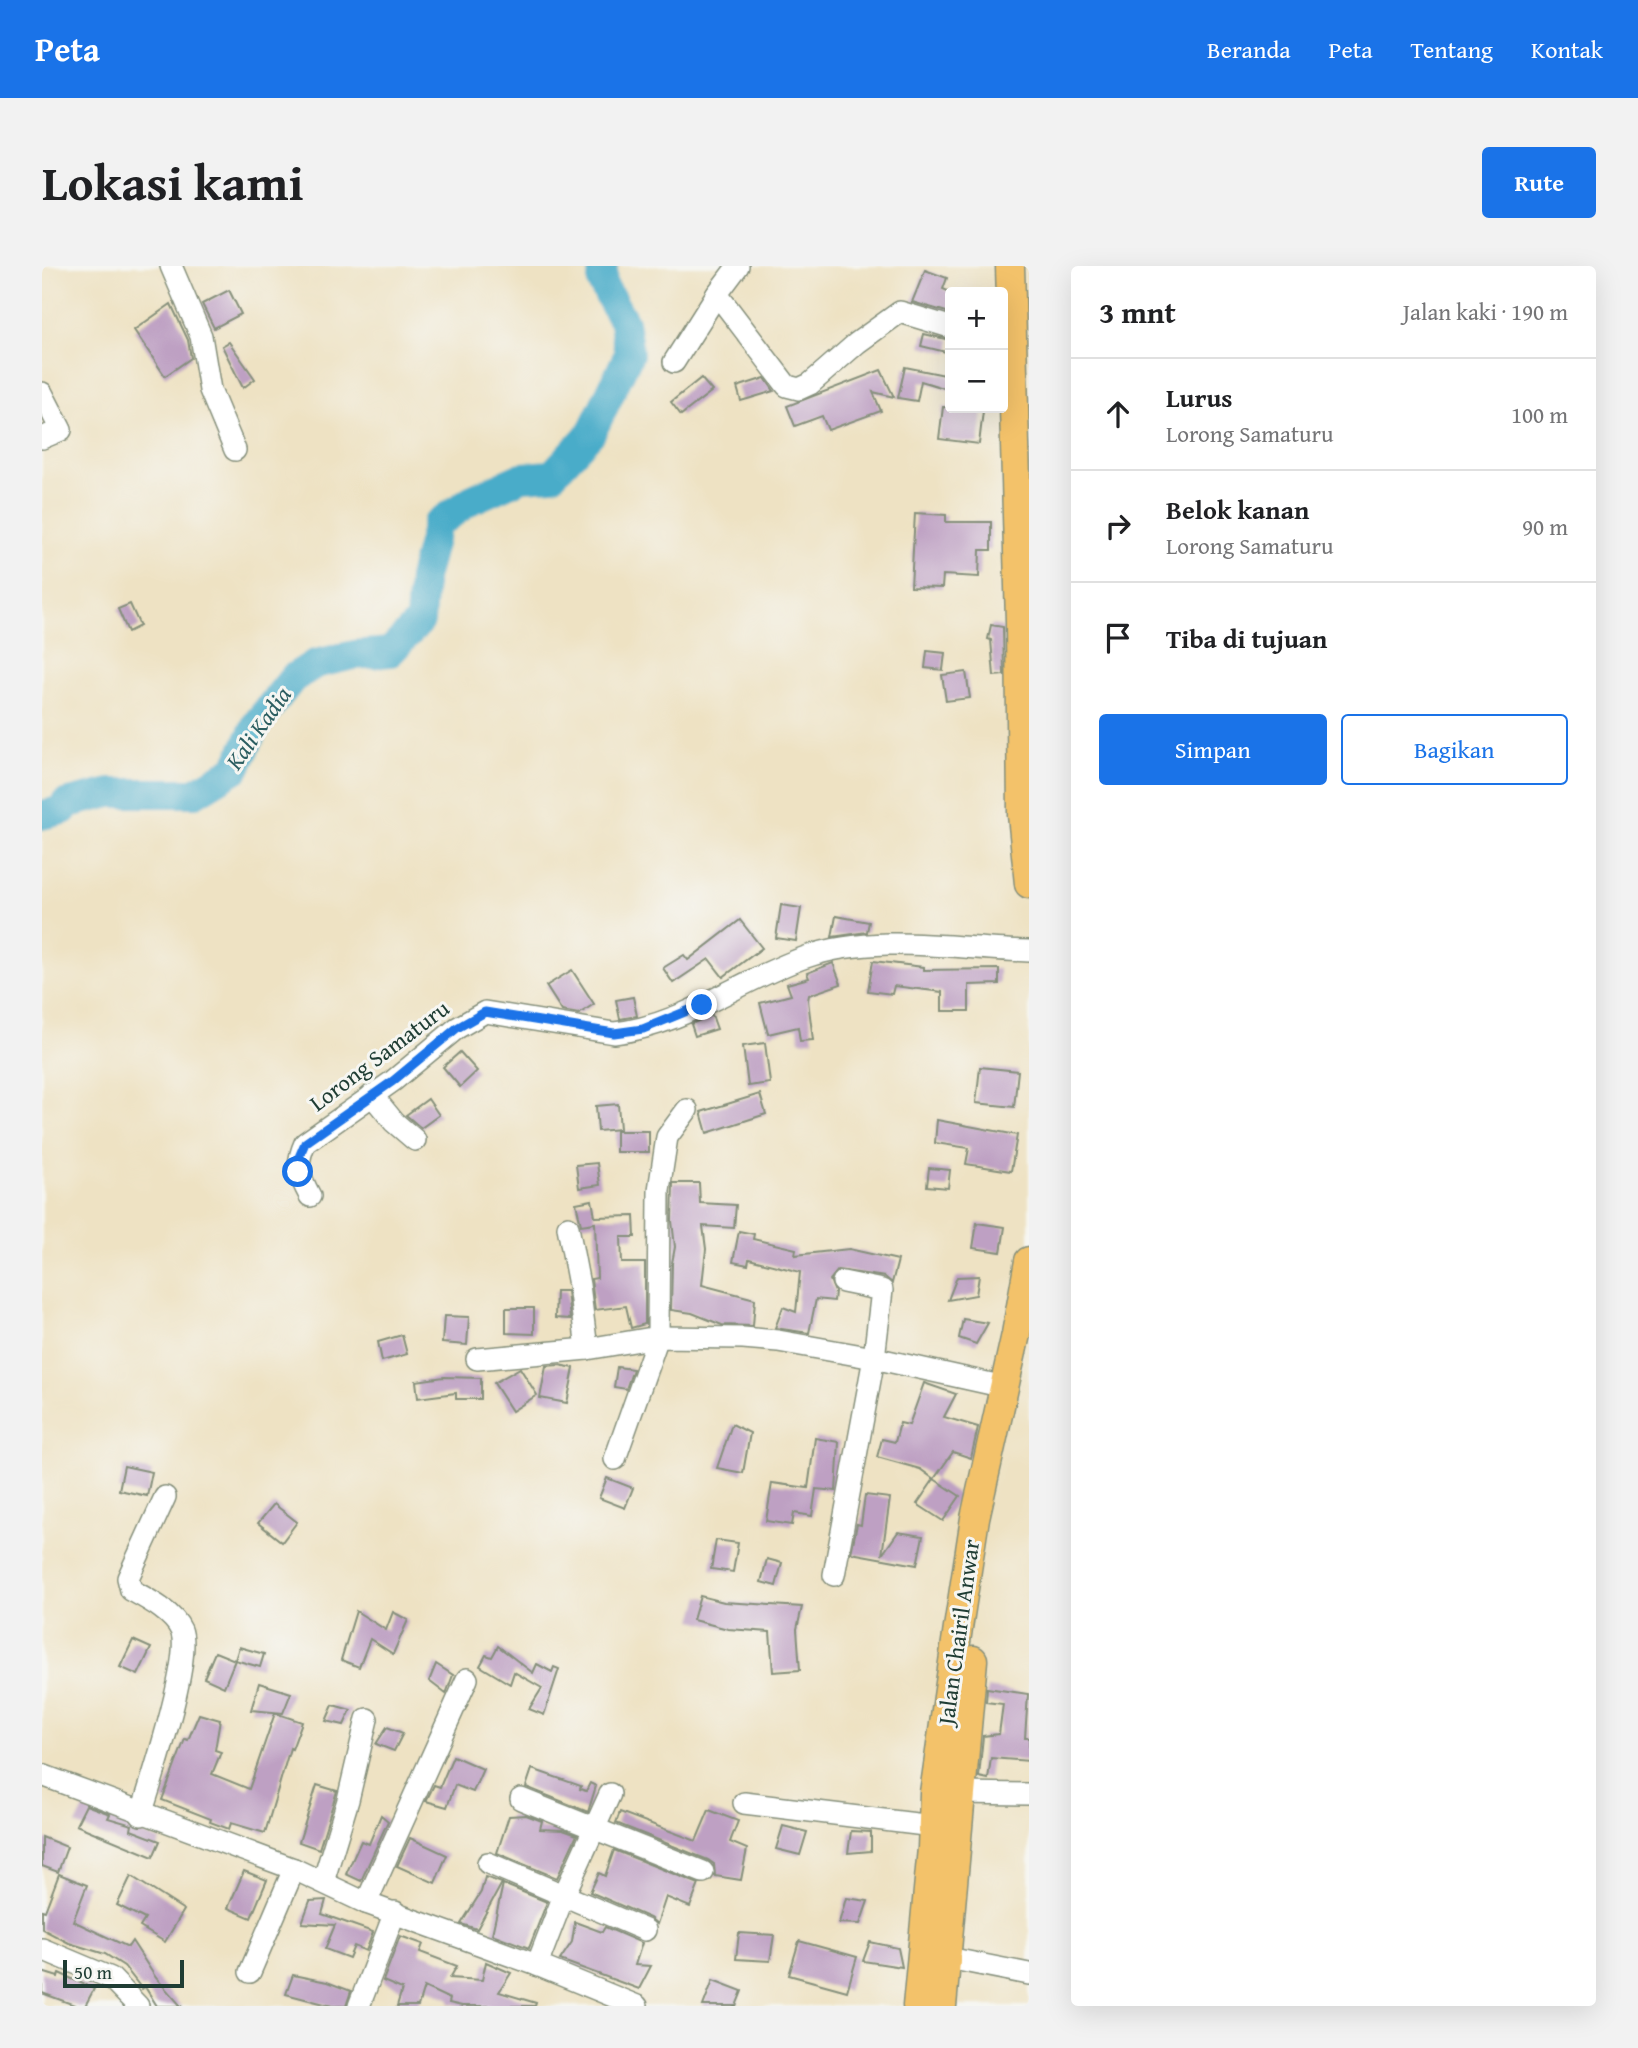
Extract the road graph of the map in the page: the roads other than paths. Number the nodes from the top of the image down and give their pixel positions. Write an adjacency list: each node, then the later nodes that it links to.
1 (171, 266): 10 (street)
2 (738, 266): 4 (street)
3 (1010, 266): 6 (main road)
4 (717, 293): 5 (street); 7 (street)
5 (945, 326)
6 (1014, 342): 11 (main road)
7 (674, 362)
8 (42, 393): 9 (street)
9 (42, 438)
10 (235, 450)
11 (1025, 621): 12 (main road)
12 (1026, 814): 13 (main road)
13 (1029, 884)
14 (1029, 951): 15 (street, Lorong Samaturu)
15 (372, 1095): 17 (street); 18 (street, Lorong Samaturu)
16 (687, 1110): 23 (street)
17 (415, 1140)
18 (310, 1196)
19 (568, 1227): 24 (street)
20 (1029, 1261): 22 (main road, Jalan Chairil Anwar)
21 (844, 1282): 25 (street)
22 (1025, 1336): 27 (main road, Jalan Chairil Anwar); 34 (main road, Jalan Chairil Anwar)
23 (658, 1337): 24 (street); 25 (street); 28 (street)
24 (587, 1349): 26 (street)
25 (874, 1357): 27 (street); 30 (street)
26 (477, 1359)
27 (1004, 1387): 40 (main road, Jalan Chairil Anwar)
28 (615, 1459)
29 (165, 1497): 39 (street)
30 (835, 1575)
31 (467, 1679): 47 (street)
32 (367, 1719): 45 (street)
33 (42, 1775): 39 (street)
34 (960, 1793): 36 (street); 51 (main road, Jalan Chairil Anwar)
35 (610, 1794): 41 (street)
36 (1029, 1794)
37 (520, 1799): 41 (street)
38 (744, 1803): 40 (street)
39 (141, 1815): 43 (street)
40 (933, 1826): 58 (main road, Jalan Chairil Anwar)
41 (593, 1828): 44 (street); 46 (street)
42 (488, 1863): 46 (street)
43 (294, 1869): 45 (street); 53 (street)
44 (703, 1872)
45 (323, 1882): 47 (street)
46 (564, 1895): 49 (street); 52 (street)
47 (366, 1903): 48 (street)
48 (395, 1912): 52 (street); 56 (street)
49 (645, 1930)
50 (42, 1949): 55 (street)
51 (948, 1958): 54 (street); 59 (main road, Jalan Chairil Anwar)
52 (537, 1965): 57 (street)
53 (250, 1972)
54 (1029, 1974)
55 (138, 2006)
56 (359, 2006)
57 (637, 2006)
58 (916, 2006)
59 (942, 2006)

